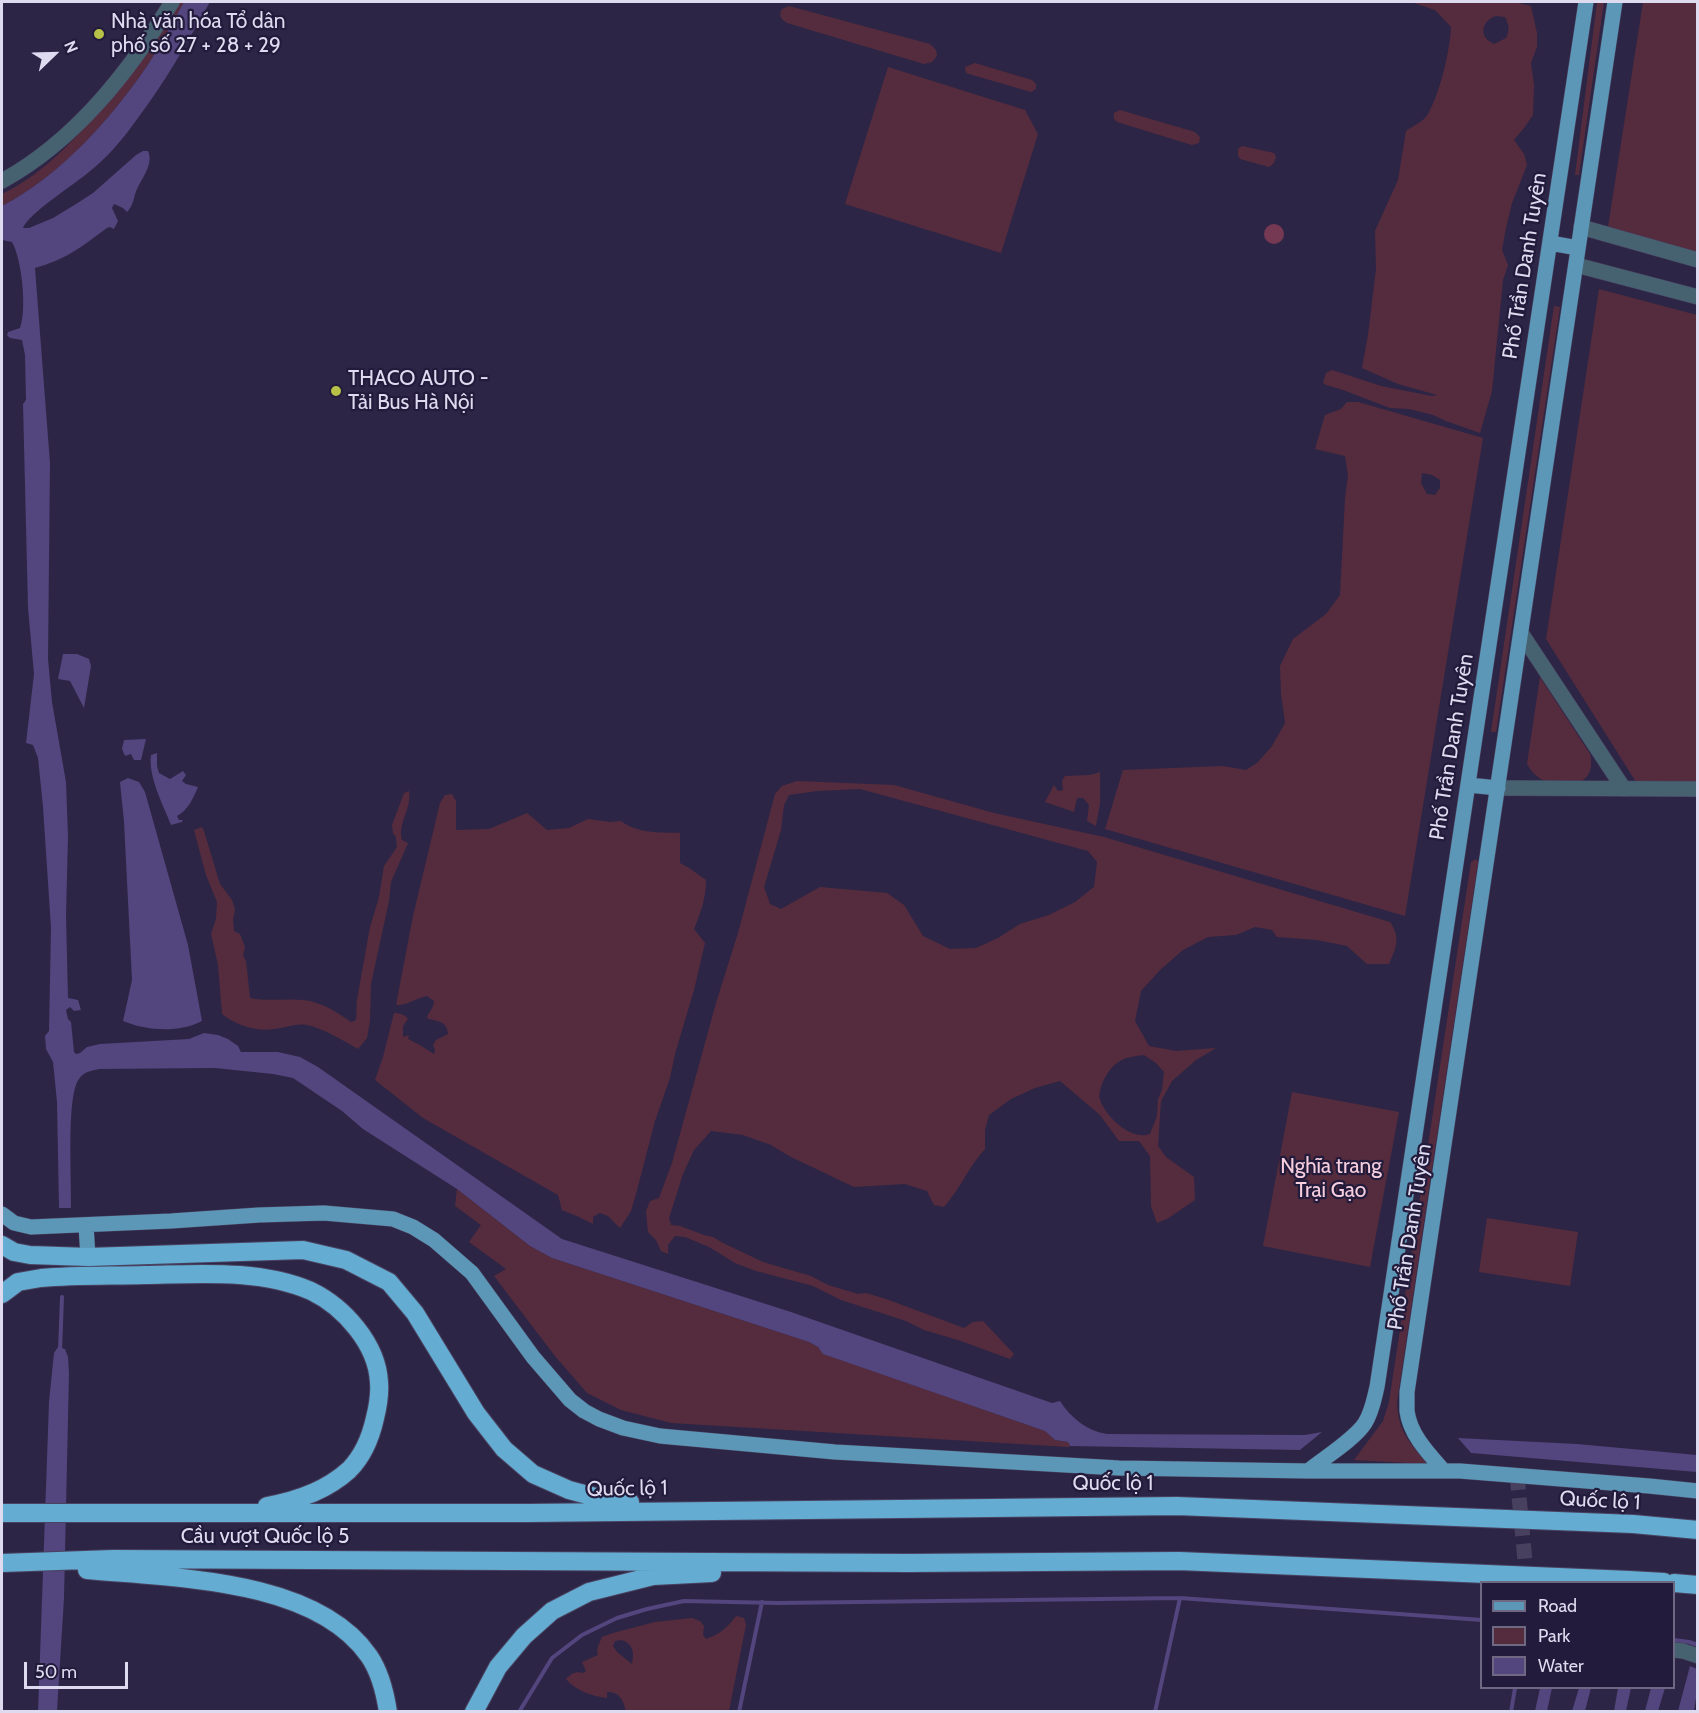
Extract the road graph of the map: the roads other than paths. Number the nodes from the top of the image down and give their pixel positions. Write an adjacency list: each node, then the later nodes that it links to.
1 (172, 2): 4 (street)
2 (1586, 2): 6 (main road, Phố Trần Danh Tuyên)
3 (1615, 2): 5 (main road, Phố Trần Danh Tuyên)
4 (2, 181)
5 (1581, 227): 7 (main road, Phố Trần Danh Tuyên); 8 (street)
6 (1550, 243): 7 (main road); 12 (main road, Phố Trần Danh Tuyên)
7 (1578, 248): 9 (main road, Phố Trần Danh Tuyên)
8 (1698, 260)
9 (1576, 265): 10 (street); 11 (main road, Phố Trần Danh Tuyên)
10 (1698, 297)
11 (1521, 633): 13 (main road, Phố Trần Danh Tuyên); 14 (street)
12 (1468, 785): 13 (main road); 21 (main road, Phố Trần Danh Tuyên)
13 (1498, 788): 14 (street); 22 (main road, Phố Trần Danh Tuyên)
14 (1624, 789): 15 (street)
15 (1698, 789)
16 (2, 1214): 17 (main road)
17 (86, 1225): 19 (main road); 21 (main road)
18 (2, 1245): 19 (highway)
19 (88, 1257): 24 (highway)
20 (2, 1294): 26 (highway)
21 (1308, 1471): 22 (main road)
22 (1444, 1471): 23 (main road)
23 (1698, 1491)
24 (903, 1508): 27 (highway, Quốc lộ 1); 28 (highway, Quốc lộ 1)
25 (2, 1513): 26 (highway, Cầu vượt Quốc lộ 5)
26 (112, 1513): 27 (highway, Cầu vượt Quốc lộ 5)
27 (528, 1513)
28 (1698, 1530)
29 (7, 1563): 30 (highway, Cầu vượt Quốc lộ 5); 36 (highway)
30 (908, 1563): 31 (highway); 37 (highway)
31 (1646, 1581)
32 (1675, 1583): 33 (highway)
33 (1698, 1585)
34 (1675, 1650): 35 (street)
35 (1698, 1656)
36 (388, 1712)
37 (474, 1712)

